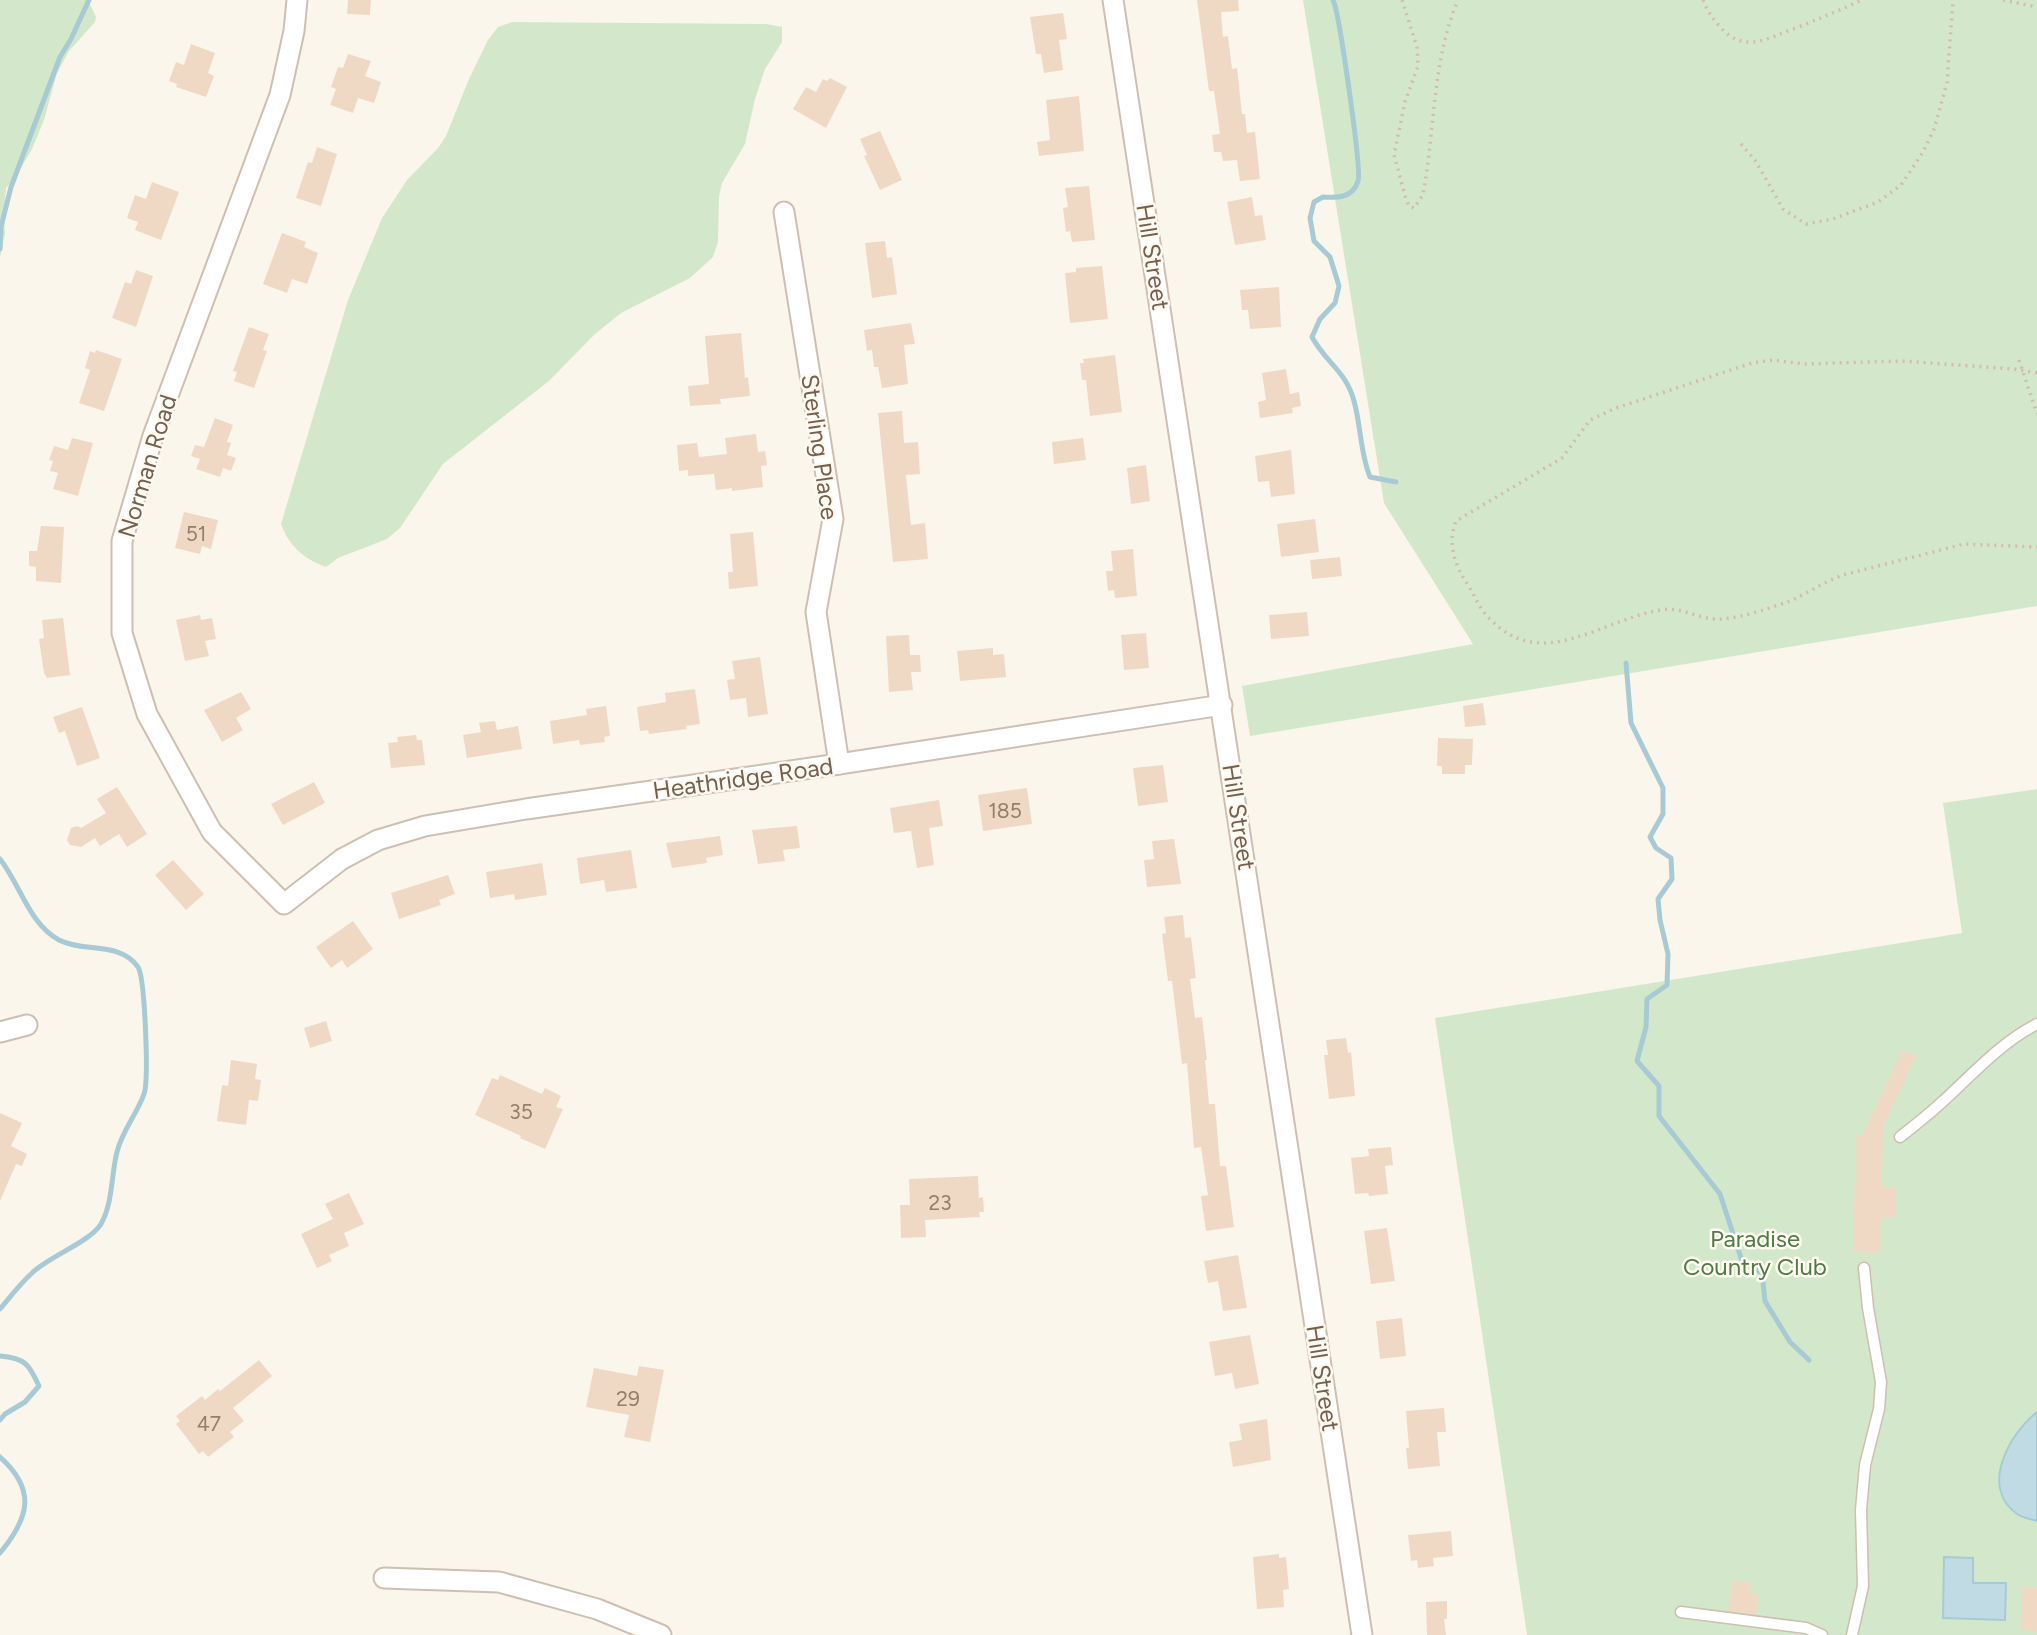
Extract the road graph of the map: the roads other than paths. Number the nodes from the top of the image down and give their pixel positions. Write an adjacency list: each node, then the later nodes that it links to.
1 (297, 0): 6 (street, Norman Road)
2 (1113, 0): 4 (street, Hill Street)
3 (784, 212): 5 (street, Sterling Place)
4 (1222, 705): 5 (street, Heathridge Road); 15 (street, Hill Street)
5 (839, 764): 6 (street, Heathridge Road)
6 (284, 904)
7 (2037, 1024): 10 (lane)
8 (27, 1025): 9 (street)
9 (0, 1032)
10 (1900, 1137)
11 (1864, 1268): 17 (lane)
12 (384, 1578): 14 (street)
13 (1681, 1612): 16 (lane)
14 (661, 1635)
15 (1362, 1635)
16 (1822, 1635)
17 (1852, 1635)

